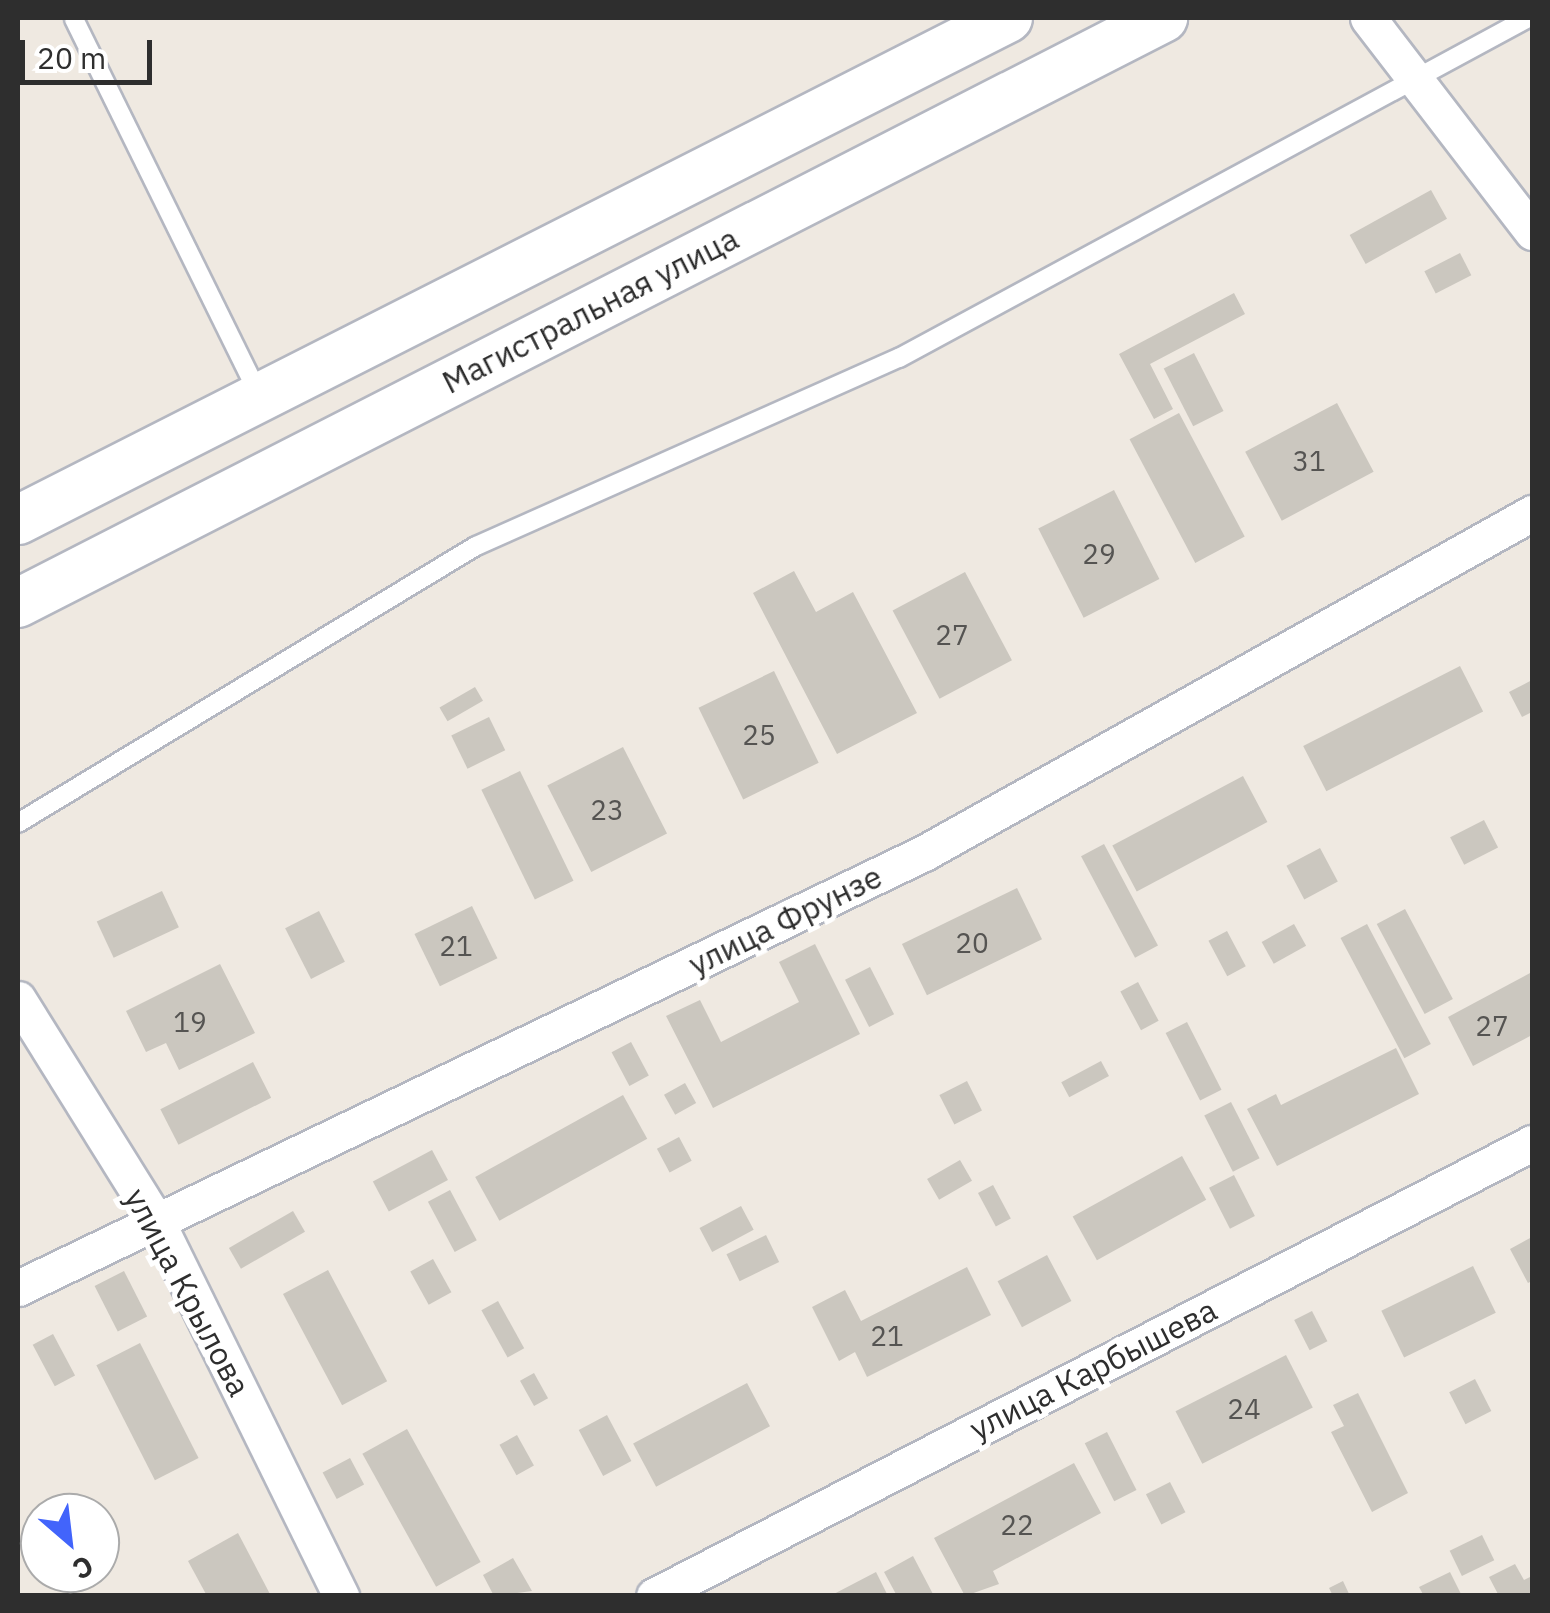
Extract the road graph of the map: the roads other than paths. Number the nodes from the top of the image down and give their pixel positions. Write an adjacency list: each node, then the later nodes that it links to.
1 (1008, 18): 8 (main road)
2 (1163, 18): 11 (main road, Магистральная улица)
3 (1368, 18): 6 (street)
4 (1528, 18): 6 (lane)
5 (74, 19): 8 (lane)
6 (1412, 84): 7 (street); 12 (lane)
7 (1532, 232)
8 (260, 398): 10 (main road)
9 (1532, 513): 15 (street, улица Фрунзе)
10 (18, 520)
11 (18, 602)
12 (18, 823)
13 (18, 999): 15 (street, улица Крылова)
14 (1532, 1143): 18 (street, улица Карбышева)
15 (158, 1224): 16 (street, улица Фрунзе); 17 (street, улица Крылова)
16 (18, 1288)
17 (341, 1596)
18 (654, 1596)

